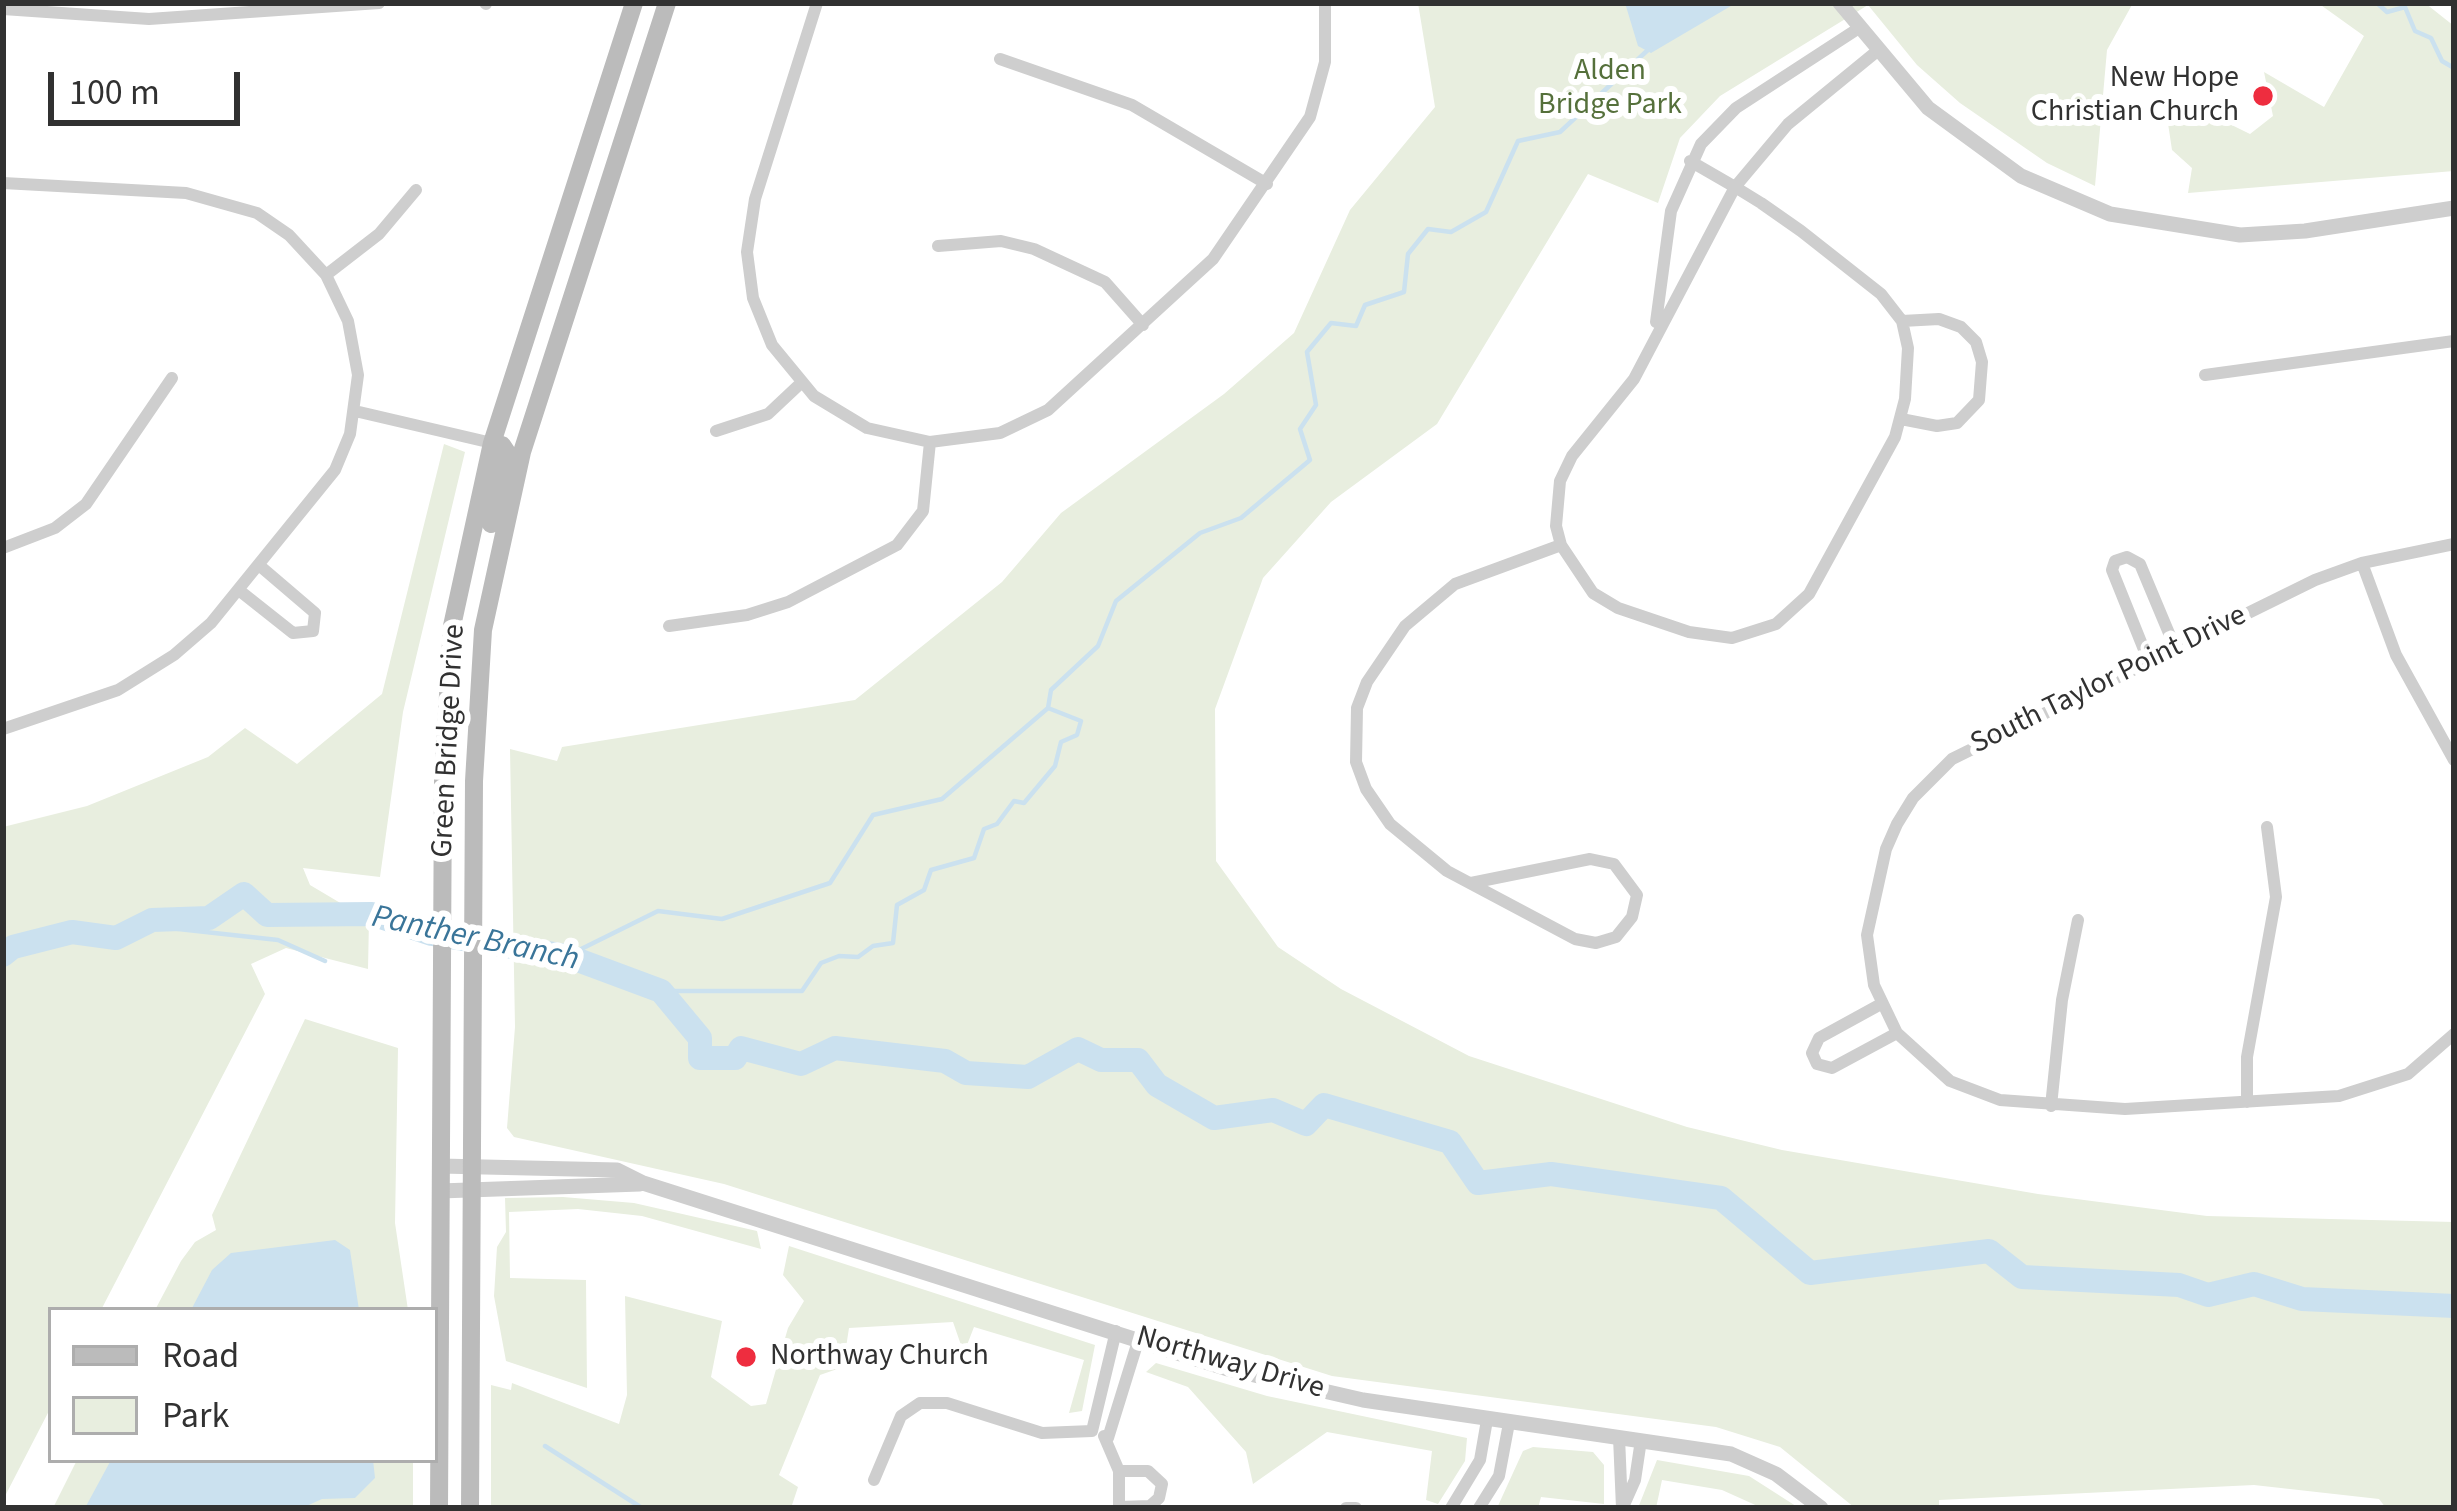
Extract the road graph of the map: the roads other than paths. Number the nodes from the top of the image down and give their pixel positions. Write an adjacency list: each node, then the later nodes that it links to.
1 (379, 3): 7 (street)
2 (634, 3): 30 (main road, Green Bridge Drive)
3 (667, 3): 38 (main road, Green Bridge Drive)
4 (817, 3): 25 (street)
5 (1325, 3): 13 (street)
6 (1840, 3): 8 (street)
7 (3, 8)
8 (1858, 28): 9 (street); 11 (street)
9 (1876, 52): 14 (street); 16 (street)
10 (1000, 59): 13 (street)
11 (1690, 161): 14 (street); 22 (street)
12 (3, 183): 18 (street)
13 (1267, 184): 20 (street)
14 (1735, 187): 19 (street); 22 (street)
15 (416, 190): 18 (street)
16 (2454, 208)
17 (938, 246): 20 (street)
18 (326, 275): 26 (street)
19 (1903, 321): 27 (street); 27 (street)
20 (1143, 325): 29 (street)
21 (2454, 341): 23 (street)
22 (1648, 348): 32 (street)
23 (2205, 375)
24 (172, 378): 33 (street)
25 (801, 383): 28 (street); 29 (street)
26 (355, 411): 30 (street); 35 (street)
27 (1900, 419): 32 (street)
28 (716, 431)
29 (930, 442): 37 (street)
30 (492, 443): 38 (main road); 51 (main road, Green Bridge Drive)
31 (2454, 544): 34 (street, South Taylor Point Drive)
32 (1561, 545): 44 (street)
33 (3, 548)
34 (2362, 563): 39 (street, South Taylor Point Drive); 42 (street)
35 (260, 566): 36 (street); 36 (street)
36 (240, 591): 41 (street)
37 (669, 626)
38 (483, 630): 52 (main road, Green Bridge Drive)
39 (2176, 650): 40 (street, South Taylor Point Drive); 40 (street)
40 (2149, 662): 46 (street, South Taylor Point Drive)
41 (3, 729)
42 (2454, 760)
43 (2267, 827): 49 (street)
44 (1471, 883): 44 (street)
45 (2078, 920): 50 (street)
46 (1881, 1004): 47 (street, South Taylor Point Drive); 47 (street)
47 (1897, 1034): 50 (street, South Taylor Point Drive)
48 (2454, 1034): 49 (street, South Taylor Point Drive)
49 (2247, 1102): 50 (street, South Taylor Point Drive)
50 (2051, 1106)
51 (440, 1166): 52 (street, Northway Drive); 55 (main road, Green Bridge Drive)
52 (470, 1166): 53 (street, Northway Drive); 54 (main road, Green Bridge Drive)
53 (643, 1183): 54 (street, Northway Drive); 56 (street, Northway Drive)
54 (470, 1189): 55 (street, Northway Drive); 67 (main road, Green Bridge Drive)
55 (440, 1191): 66 (main road, Green Bridge Drive)
56 (1116, 1331): 57 (street, Northway Drive); 60 (street)
57 (1139, 1339): 58 (street, Northway Drive); 62 (street)
58 (1487, 1420): 59 (street, Northway Drive); 71 (street)
59 (1509, 1423): 61 (street, Northway Drive); 72 (street)
60 (1092, 1431): 62 (street); 65 (street)
61 (1619, 1437): 63 (street, Northway Drive); 73 (street)
62 (1108, 1438): 64 (street)
63 (1641, 1440): 73 (street); 74 (street, Northway Drive)
64 (1119, 1471): 68 (street); 68 (street)
65 (874, 1480)
66 (439, 1508)
67 (470, 1508)
68 (1119, 1508)
69 (1346, 1508): 70 (street)
70 (1355, 1508)
71 (1451, 1508)
72 (1479, 1508)
73 (1622, 1508)
74 (1821, 1508)

